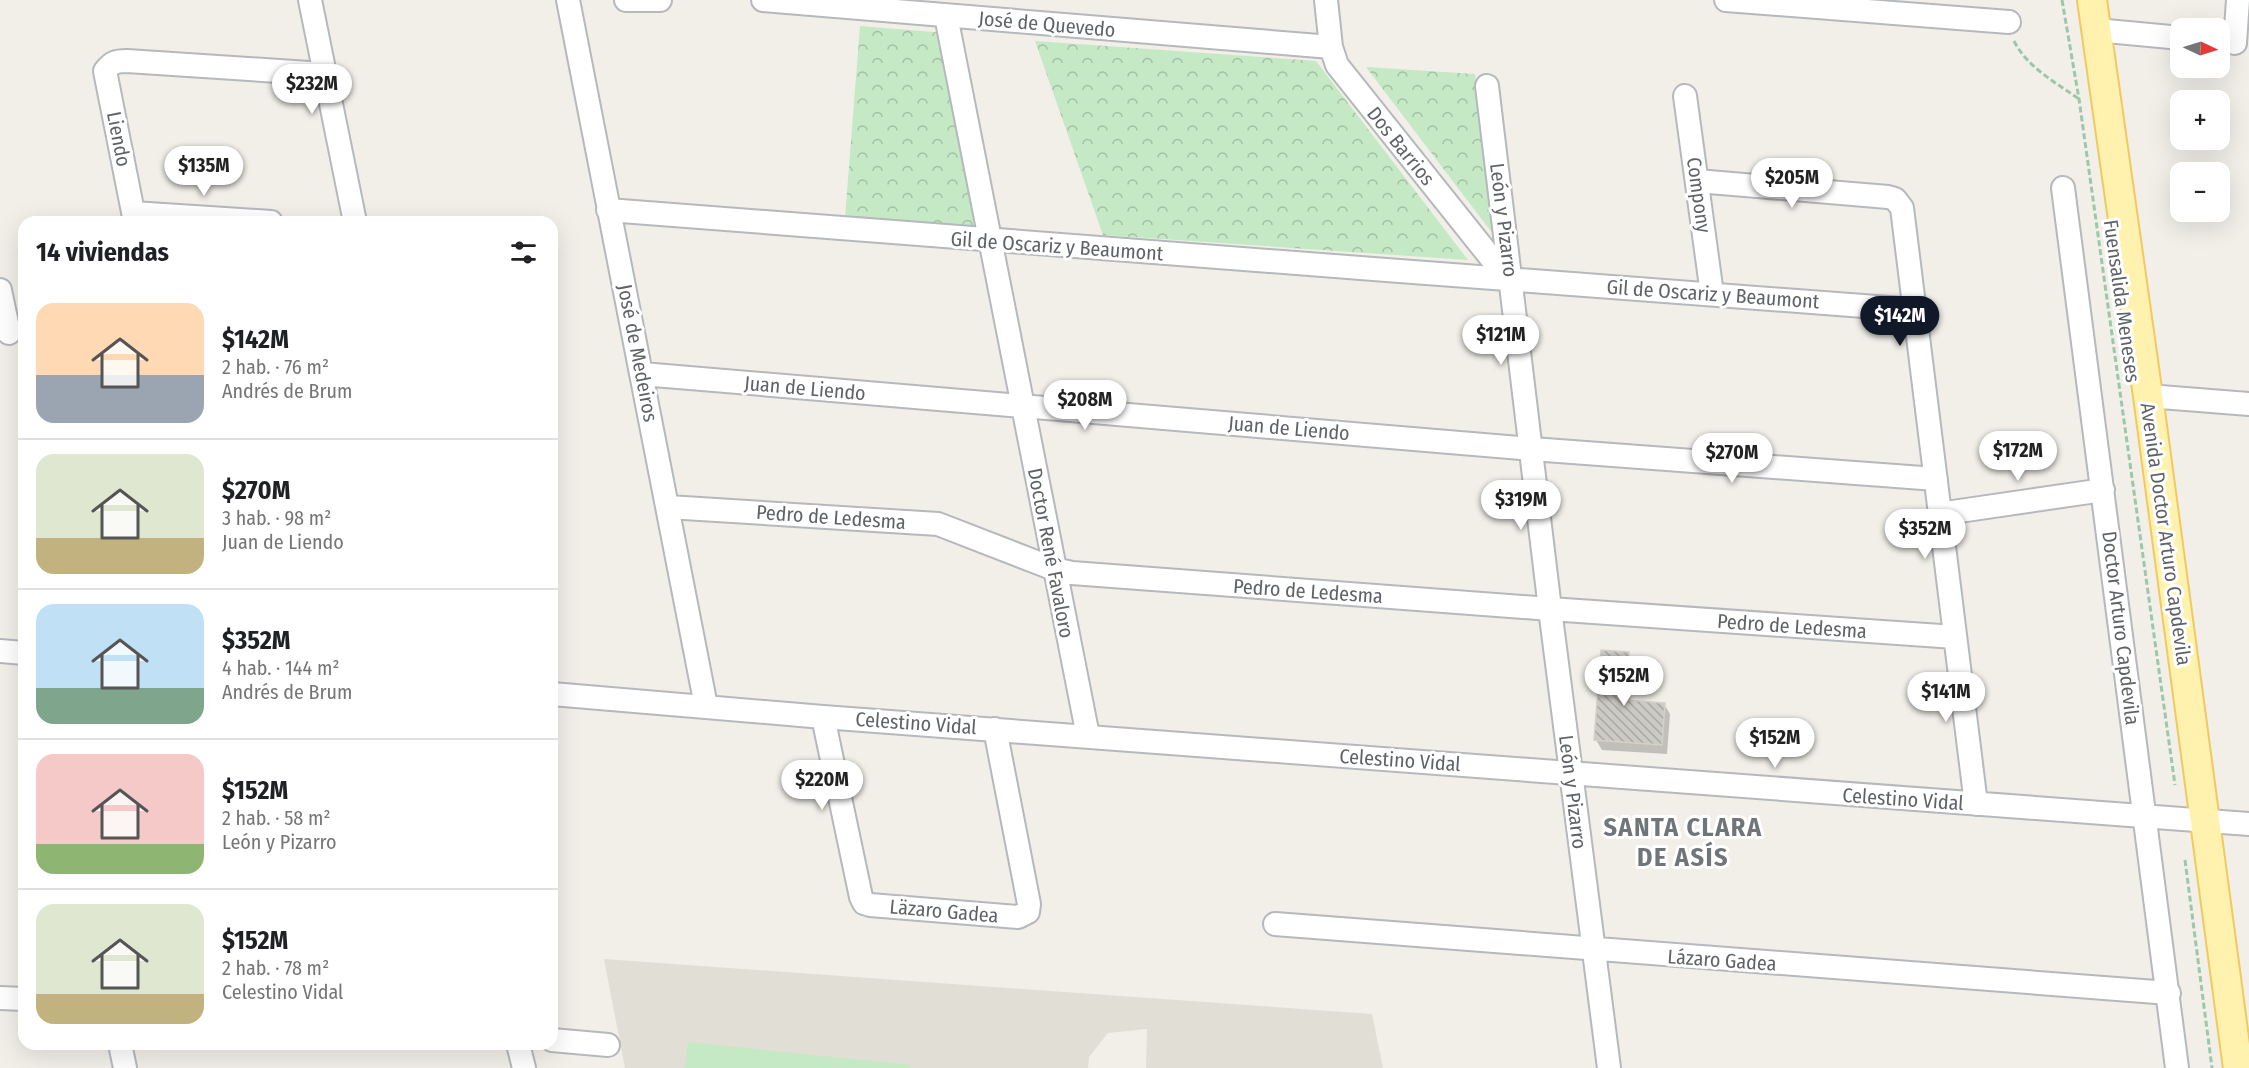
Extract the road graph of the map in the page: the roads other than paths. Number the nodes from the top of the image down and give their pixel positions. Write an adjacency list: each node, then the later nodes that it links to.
1 (310, 0): 16 (street)
2 (568, 0): 21 (street, José de Medeiros)
3 (626, 0): 4 (street)
4 (660, 0)
5 (763, 0): 10 (street, José de Quevedo)
6 (1326, 0): 15 (street, Dos Barrios)
7 (1726, 0): 11 (street)
8 (2092, 0): 12 (main road, Avenida Doctor Arturo Capdevila)
9 (2238, 0): 14 (street)
10 (946, 16): 15 (street, José de Quevedo); 24 (street, Doctor René Favaloro)
11 (2009, 22)
12 (2096, 30): 13 (street); 31 (main road, Avenida Doctor Arturo Capdevila)
13 (2170, 37)
14 (2235, 43)
15 (1331, 47): 25 (street, Dos Barrios)
16 (324, 74): 22 (street, Liendo); 23 (street)
17 (1487, 86): 25 (street, León y Pizarro)
18 (1685, 96): 19 (street, Compony)
19 (1697, 181): 27 (street, Compony); 28 (street)
20 (2063, 188): 36 (street, Doctor Arturo Capdevila)
21 (608, 210): 24 (street, Gil de Oscariz y Beaumont); 30 (street, José de Medeiros)
22 (134, 216)
23 (354, 216)
24 (990, 242): 25 (street, Gil de Oscariz y Beaumont); 33 (street, Doctor René Favaloro)
25 (1509, 278): 27 (street, Gil de Oscariz y Beaumont); 34 (street, León y Pizarro)
26 (0, 290): 29 (street)
27 (1712, 294): 28 (street, Gil de Oscariz y Beaumont)
28 (1916, 310): 35 (street)
29 (11, 334)
30 (642, 374): 33 (street, Juan de Liendo); 37 (street, José de Medeiros)
31 (2148, 396): 32 (street); 52 (main road, Avenida Doctor Arturo Capdevila)
32 (2249, 404)
33 (1022, 406): 34 (street, Juan de Liendo); 39 (street, Doctor René Favaloro)
34 (1532, 449): 35 (street, Juan de Liendo); 40 (street, León y Pizarro)
35 (1936, 479): 38 (street)
36 (2103, 490): 38 (street); 51 (street, Doctor Arturo Capdevila)
37 (668, 507): 39 (street, Pedro de Ledesma); 45 (street, José de Medeiros)
38 (1939, 514): 41 (street)
39 (1054, 569): 40 (street, Pedro de Ledesma); 48 (street, Doctor René Favaloro)
40 (1550, 609): 41 (street, Pedro de Ledesma); 49 (street, León y Pizarro)
41 (1955, 637): 50 (street)
42 (0, 651): 43 (street)
43 (18, 652)
44 (558, 694): 45 (street, Celestino Vidal)
45 (706, 706): 46 (street, Celestino Vidal)
46 (823, 717): 47 (street, Celestino Vidal); 47 (street, Läzaro Gadea)
47 (994, 729): 48 (street, Celestino Vidal)
48 (1088, 736): 49 (street, Celestino Vidal)
49 (1571, 774): 50 (street, Celestino Vidal); 55 (street, León y Pizarro)
50 (1976, 804): 51 (street, Celestino Vidal)
51 (2145, 817): 52 (street, Celestino Vidal); 56 (street, Doctor Arturo Capdevila)
52 (2192, 820): 53 (street, Celestino Vidal); 67 (main road, Avenida Doctor Arturo Capdevila)
53 (2249, 824)
54 (1275, 924): 55 (street, Lázaro Gadea)
55 (1593, 950): 56 (street, Lázaro Gadea); 65 (street, León y Pizarro)
56 (2169, 993): 66 (street, Doctor Arturo Capdevila)
57 (0, 998): 58 (street)
58 (18, 999)
59 (558, 1041): 60 (street)
60 (608, 1045)
61 (121, 1050): 63 (street)
62 (520, 1050): 64 (street)
63 (125, 1068)
64 (524, 1068)
65 (1609, 1068)
66 (2177, 1068)
67 (2238, 1068)

